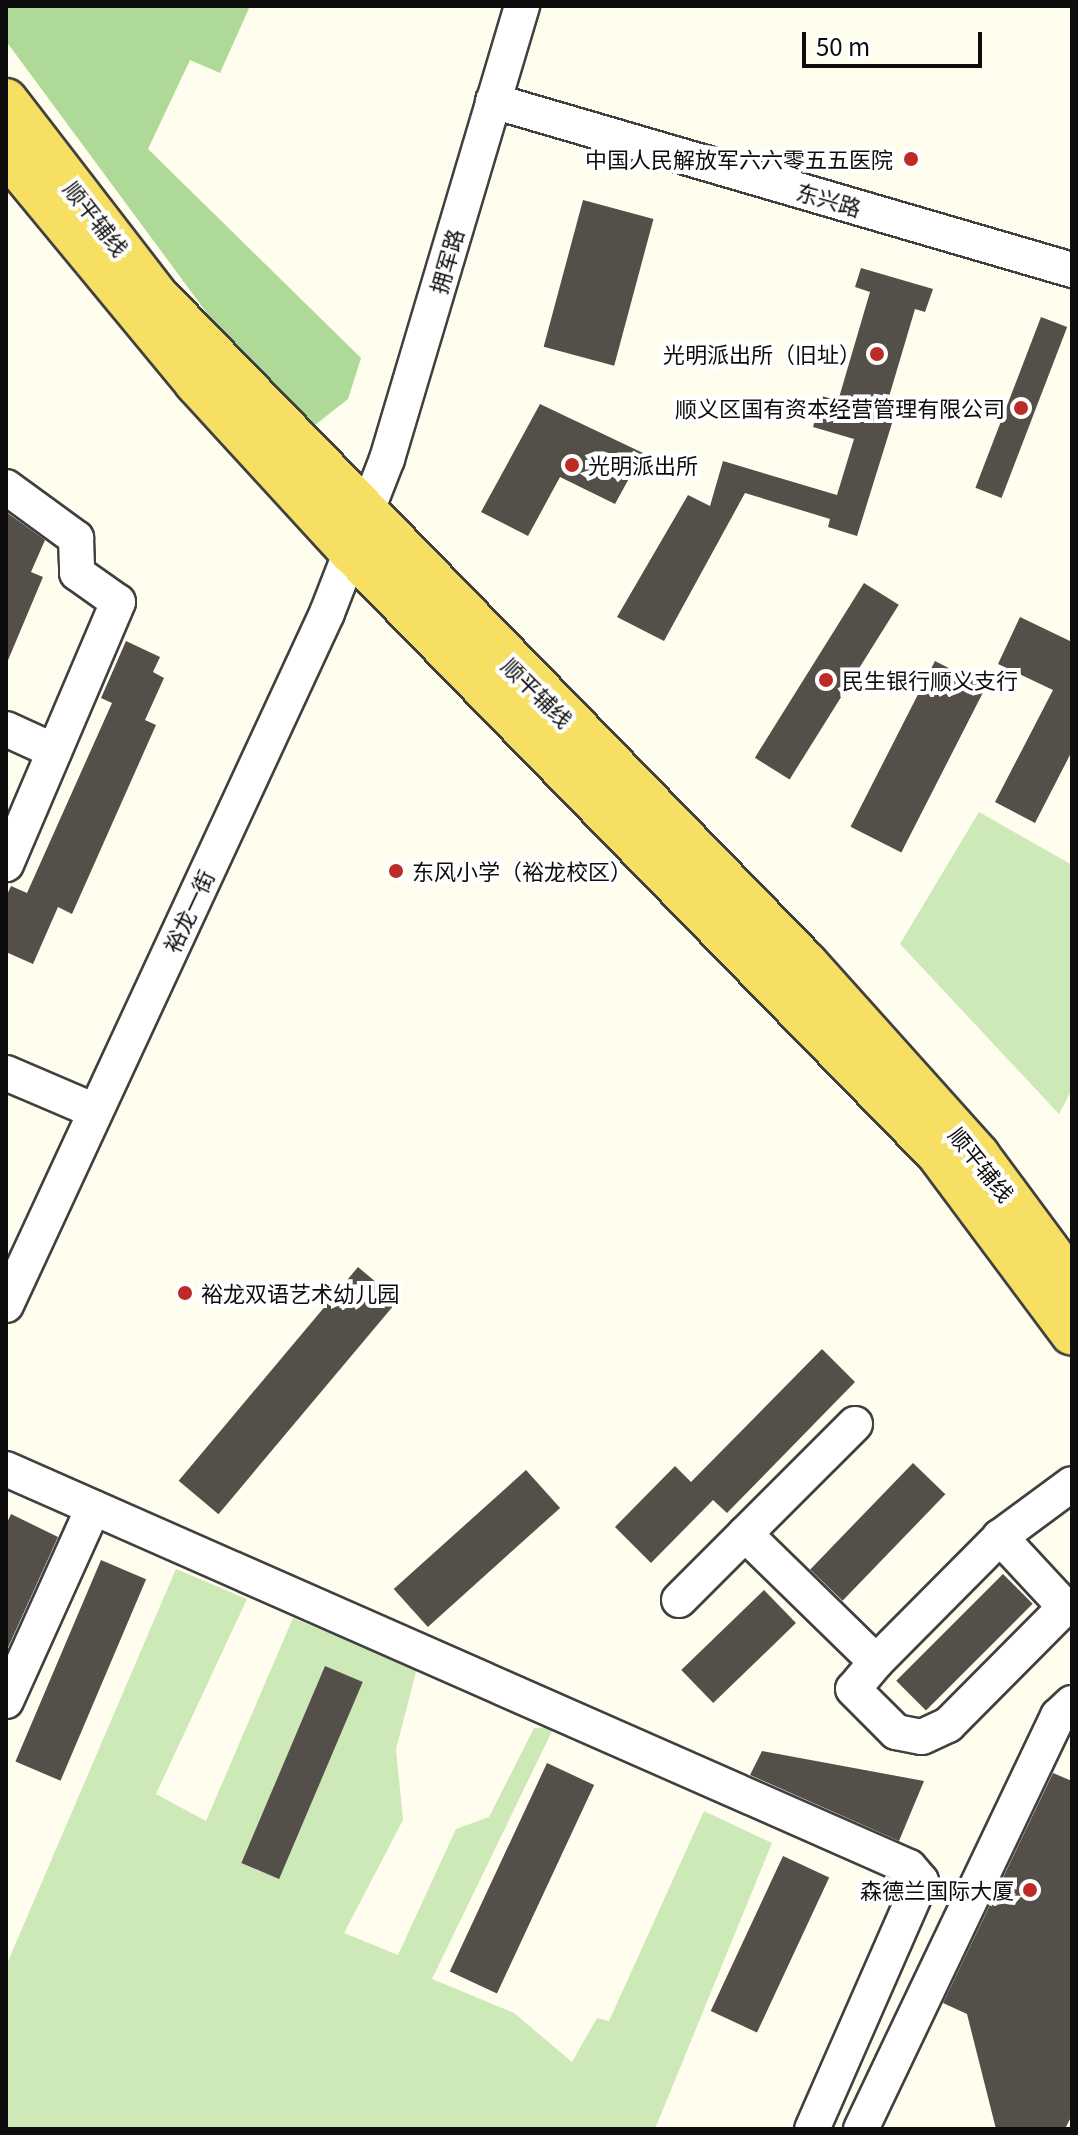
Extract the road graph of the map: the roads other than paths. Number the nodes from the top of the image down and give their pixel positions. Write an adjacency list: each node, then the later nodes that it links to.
1 (522, 6): 3 (street, 拥军路)
2 (6, 100): 7 (main road, 顺平辅线)
3 (493, 101): 5 (street, 东兴路); 7 (street, 拥军路)
4 (6, 153): 7 (main road, 顺平辅线)
5 (1072, 270)
6 (6, 487): 9 (street)
7 (358, 533): 12 (street, 裕龙一街); 13 (main road, 顺平辅线); 15 (main road, 顺平辅线)
8 (6, 729): 9 (street)
9 (54, 751): 10 (street)
10 (6, 864)
11 (6, 1073): 12 (street)
12 (95, 1111): 14 (street, 裕龙一街)
13 (1072, 1282)
14 (6, 1305)
15 (1072, 1334)
16 (855, 1424): 20 (street)
17 (6, 1469): 19 (street)
18 (1072, 1484): 21 (street)
19 (93, 1508): 24 (street); 26 (street)
20 (745, 1534): 22 (street); 23 (street)
21 (1000, 1537): 23 (street); 23 (street)
22 (679, 1600)
23 (876, 1662)
24 (6, 1701)
25 (1072, 1703): 27 (street)
26 (812, 2129)
27 (861, 2129)

